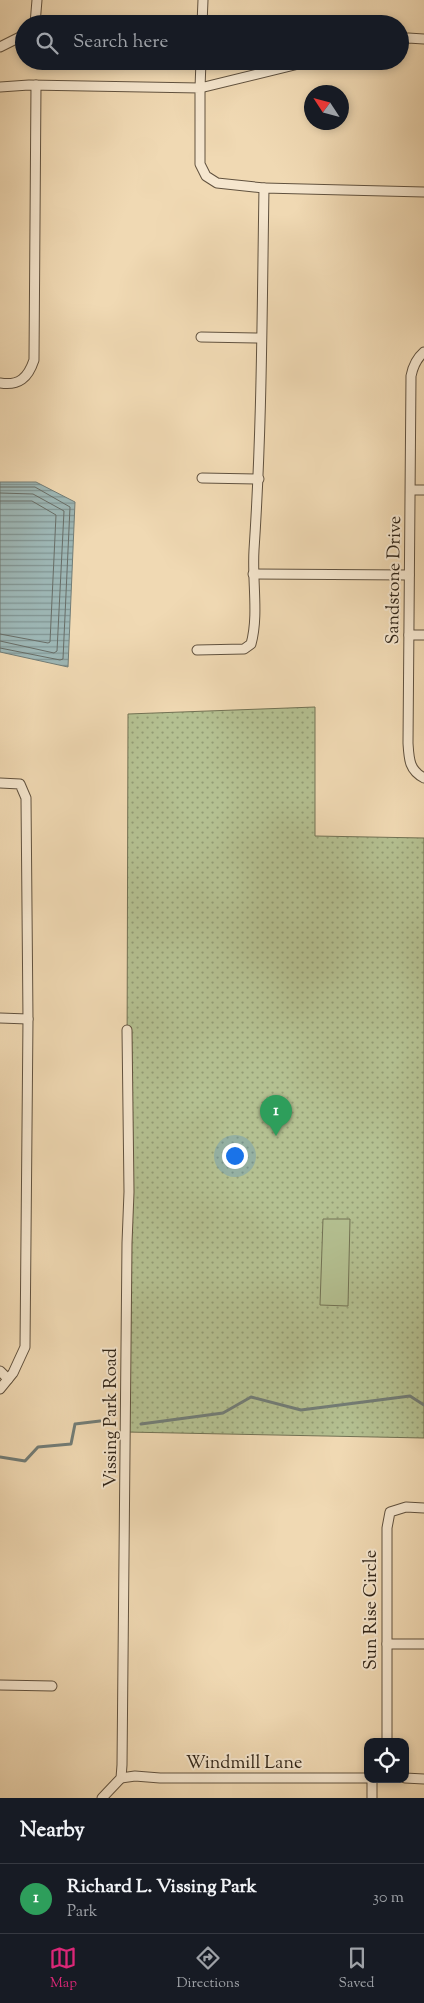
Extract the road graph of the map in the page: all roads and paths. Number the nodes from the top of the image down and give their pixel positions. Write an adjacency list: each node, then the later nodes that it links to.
1 (37, 0): 3 (street)
2 (203, 0): 4 (street)
3 (36, 15)
4 (202, 15)
5 (409, 38): 6 (street)
6 (424, 39)
7 (15, 40): 8 (street)
8 (0, 47)
9 (201, 70): 13 (street)
10 (274, 70): 13 (street)
11 (36, 85): 12 (street); 13 (street); 19 (street)
12 (0, 87)
13 (200, 88): 14 (street)
14 (264, 188): 15 (street); 17 (street)
15 (424, 192)
16 (201, 336): 17 (street)
17 (261, 338): 21 (street)
18 (424, 352): 22 (street, Sandstone Drive)
19 (0, 382)
20 (202, 478): 21 (street)
21 (259, 478): 24 (street)
22 (411, 490): 23 (street); 25 (street, Sandstone Drive)
23 (424, 490)
24 (253, 574): 25 (street); 28 (street)
25 (409, 575): 26 (street, Sandstone Drive)
26 (409, 635): 27 (street); 29 (street, Sandstone Drive)
27 (424, 635)
28 (197, 650)
29 (424, 778)
30 (0, 783): 32 (street)
31 (0, 1018): 32 (street)
32 (28, 1019): 35 (street)
33 (127, 1030): 43 (street, Vissing Park Road)
34 (0, 1371): 35 (street)
35 (8, 1378): 36 (street)
36 (0, 1389)
37 (424, 1508): 38 (street, Sun Rise Circle)
38 (387, 1644): 39 (street); 42 (street, Sun Rise Circle)
39 (424, 1644)
40 (0, 1685): 41 (street)
41 (52, 1686)
42 (387, 1738)
43 (121, 1778): 44 (street, Windmill Lane); 48 (street)
44 (364, 1778)
45 (409, 1778): 46 (street)
46 (424, 1779)
47 (372, 1783): 49 (street)
48 (102, 1798)
49 (372, 1798)

